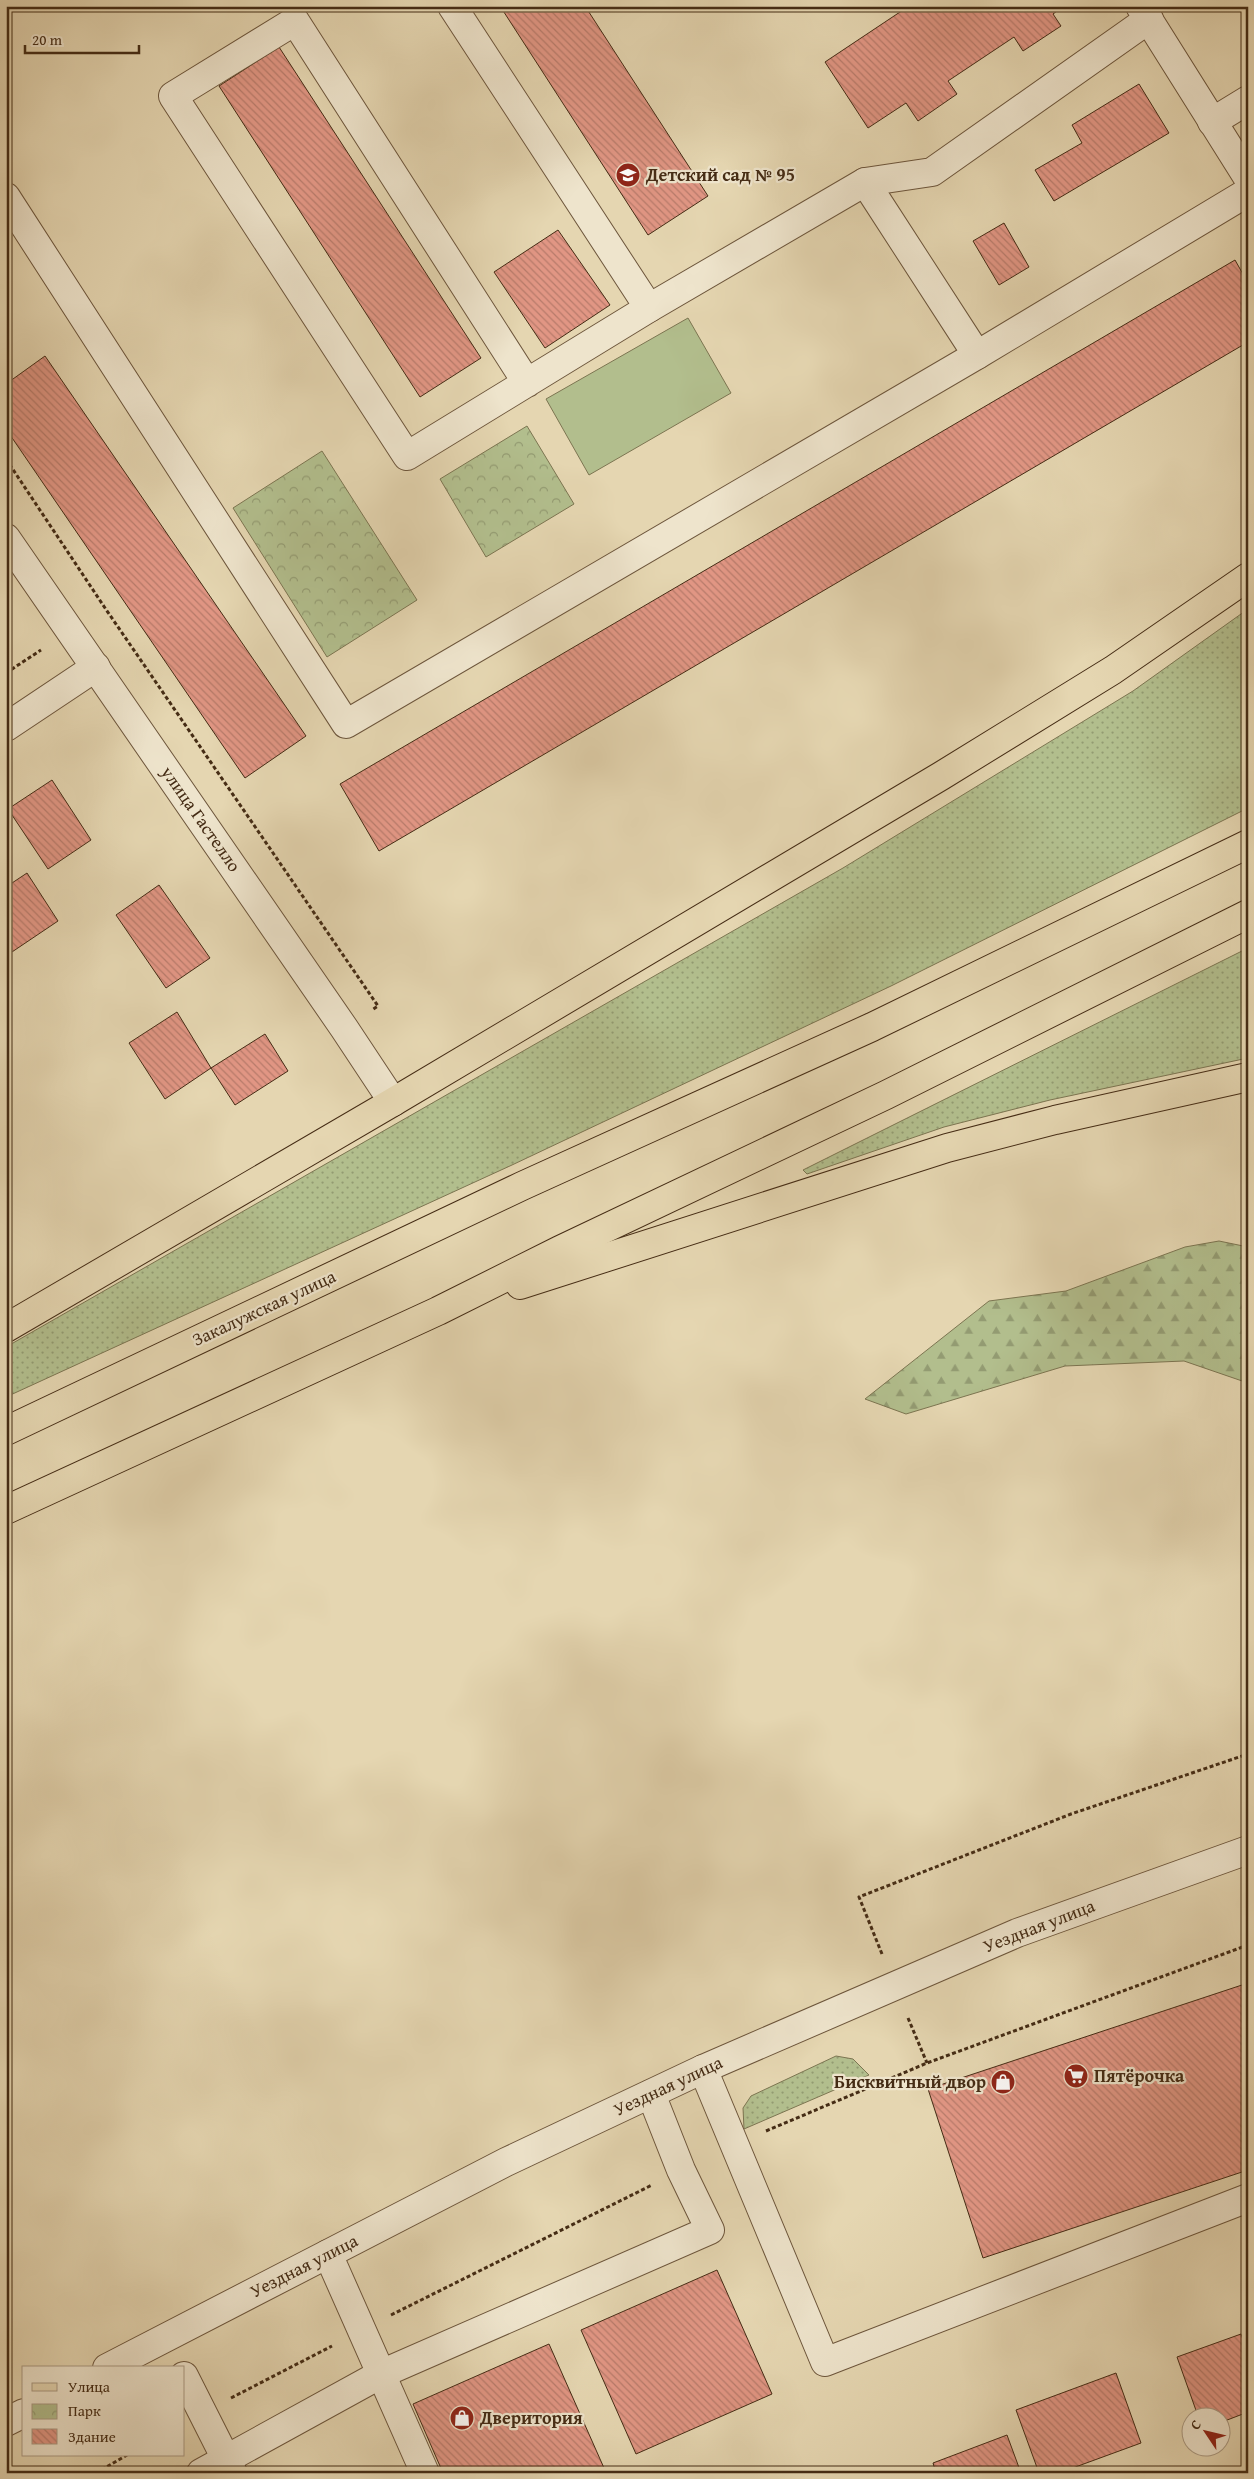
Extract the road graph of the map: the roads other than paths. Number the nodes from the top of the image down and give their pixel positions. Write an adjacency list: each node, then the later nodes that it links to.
1 (452, 6): 9 (street)
2 (1144, 13): 4 (street); 6 (street)
3 (1248, 100): 4 (street)
4 (1212, 122): 5 (street)
5 (1248, 178)
6 (865, 182): 9 (street); 10 (street)
7 (1248, 192): 10 (street)
8 (6, 197): 10 (street)
9 (649, 308): 11 (street)
10 (977, 355)
11 (527, 383): 11 (street)
12 (6, 538): 14 (street, улица Гастелло)
13 (1248, 577): 19 (main road)
14 (96, 666): 15 (street); 19 (street, улица Гастелло)
15 (6, 727)
16 (1248, 844): 22 (main road, Закалужская улица)
17 (1248, 914): 20 (main road)
18 (1248, 1077): 20 (main road)
19 (393, 1102): 21 (main road)
20 (438, 1311): 23 (main road)
21 (6, 1328)
22 (6, 1431)
23 (6, 1510)
24 (1248, 1850): 25 (street, Уездная улица)
25 (702, 2069): 26 (street, Уездная улица); 27 (street)
26 (651, 2094): 28 (street, Уездная улица); 32 (street)
27 (1248, 2198)
28 (328, 2254): 29 (street, Уездная улица); 32 (street)
29 (164, 2338): 30 (street, Уездная улица); 31 (street)
30 (112, 2366)
31 (178, 2366)
32 (381, 2374): 36 (street); 38 (street)
33 (185, 2378): 36 (street)
34 (22, 2414): 35 (street)
35 (6, 2422)
36 (230, 2466): 37 (street)
37 (201, 2473)
38 (425, 2473)

